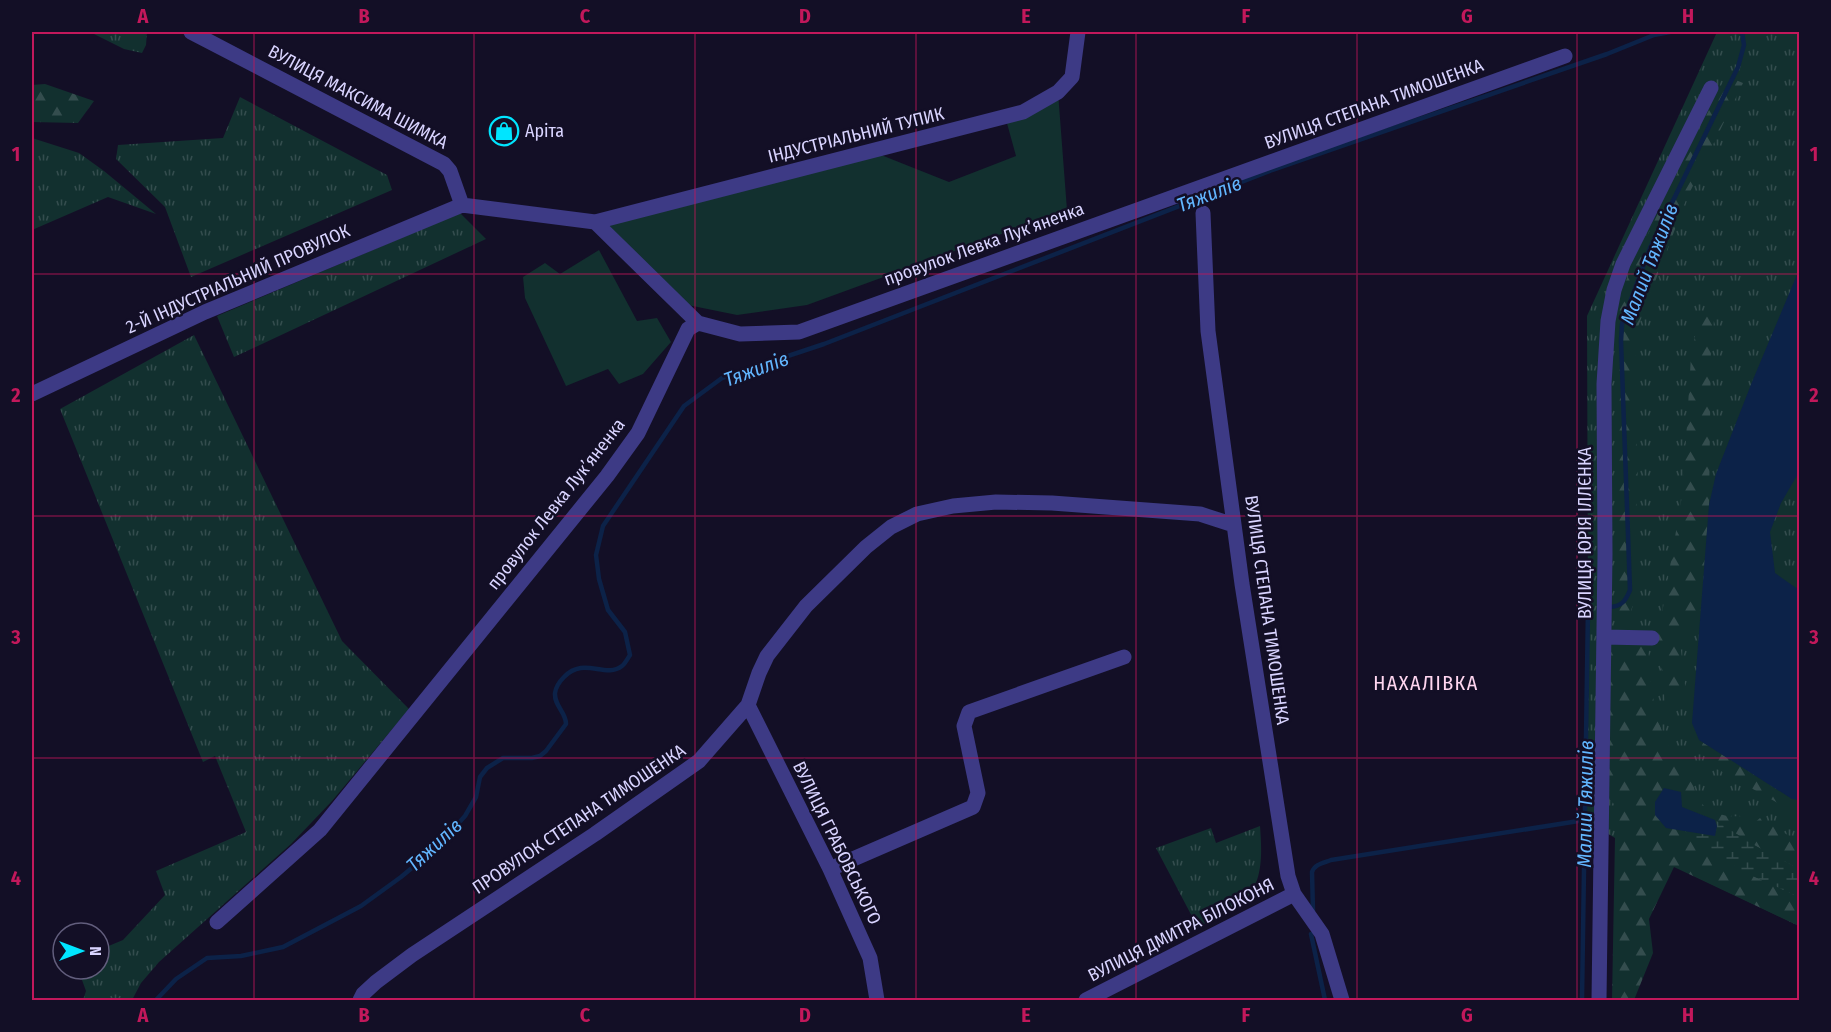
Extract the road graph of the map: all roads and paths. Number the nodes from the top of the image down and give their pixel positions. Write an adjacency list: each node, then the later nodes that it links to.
1 (191, 32): 6 (street, ВУЛИЦЯ МАКСИМА ШИМКА)
2 (1078, 32): 8 (street, ІНДУСТРІАЛЬНИЙ ТУПИК)
3 (1566, 56): 5 (street, ВУЛИЦЯ СТЕПАНА ТИМОШЕНКА)
4 (1711, 88): 12 (street, ВУЛИЦЯ ЮРІЯ ІЛЛЄНКА)
5 (1195, 188): 9 (street, провулок Левка Лукʼяненка)
6 (462, 205): 8 (street); 10 (street, 2-Й ІНДУСТРІАЛЬНИЙ ПРОВУЛОК)
7 (1203, 213): 11 (street, ВУЛИЦЯ СТЕПАНА ТИМОШЕНКА)
8 (595, 222): 9 (street)
9 (698, 323): 18 (street, провулок Левка Лукʼяненка)
10 (32, 394)
11 (1234, 525): 15 (street, ПРОВУЛОК СТЕПАНА ТИМОШЕНКА); 17 (street, ВУЛИЦЯ СТЕПАНА ТИМОШЕНКА)
12 (1604, 637): 13 (street); 23 (street, ВУЛИЦЯ ЮРІЯ ІЛЛЄНКА)
13 (1652, 638)
14 (1124, 657): 16 (street)
15 (748, 705): 16 (street, ВУЛИЦЯ ГРАБОВСЬКОГО); 19 (street, ПРОВУЛОК СТЕПАНА ТИМОШЕНКА)
16 (830, 869): 20 (street, ВУЛИЦЯ ГРАБОВСЬКОГО)
17 (1294, 894): 21 (street, ВУЛИЦЯ ДМИТРА БІЛОКОНЯ); 22 (street, ВУЛИЦЯ СТЕПАНА ТИМОШЕНКА)
18 (217, 922)
19 (360, 1000)
20 (877, 1000)
21 (1086, 1000)
22 (1342, 1000)
23 (1599, 1000)

